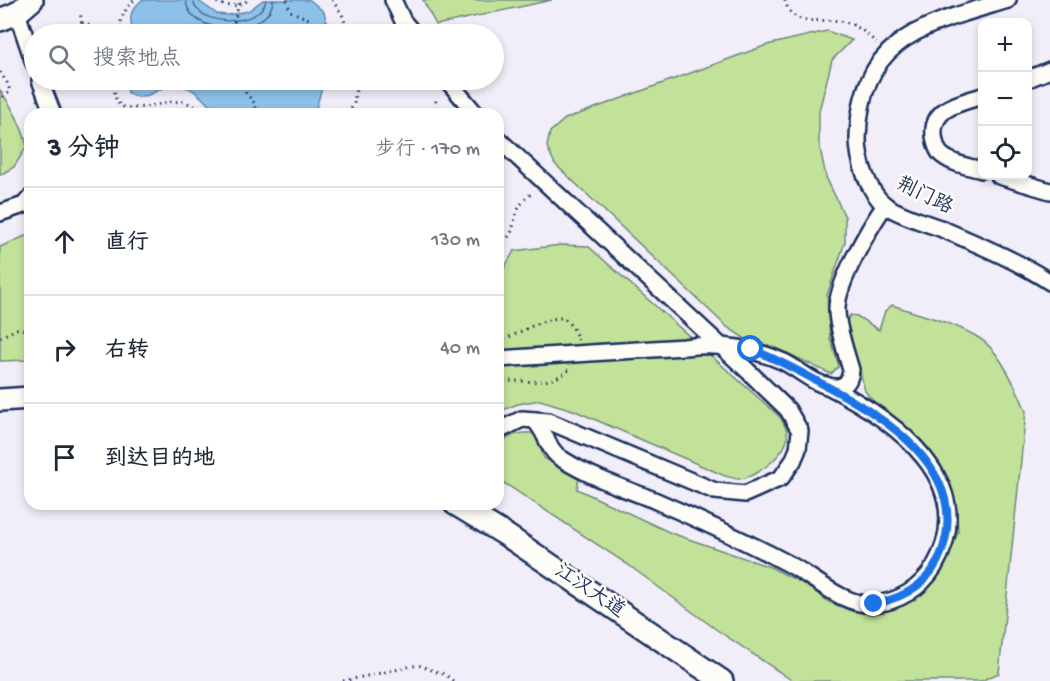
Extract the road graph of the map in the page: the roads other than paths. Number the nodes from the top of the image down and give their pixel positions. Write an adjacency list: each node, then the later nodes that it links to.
1 (393, 0): 4 (street)
2 (1008, 0): 18 (street, 荆门路)
3 (16, 11): 5 (street)
4 (406, 24)
5 (24, 34)
6 (1050, 70): 7 (street)
7 (1032, 77)
8 (44, 90): 11 (street)
9 (456, 90): 12 (street)
10 (978, 97): 14 (street)
11 (51, 108)
12 (471, 108)
13 (504, 145): 21 (street)
14 (978, 169)
15 (1013, 180): 16 (street)
16 (1050, 191)
17 (24, 205): 19 (street)
18 (885, 205): 20 (street, 荆门路); 23 (street)
19 (0, 213)
20 (1050, 282)
21 (718, 345): 22 (street); 23 (street); 26 (street)
22 (504, 358)
23 (826, 385): 26 (street)
24 (24, 398): 25 (main road)
25 (0, 400)
26 (534, 420): 27 (street)
27 (504, 428)
28 (465, 510): 29 (main road, 江汉大道)
29 (722, 681)

